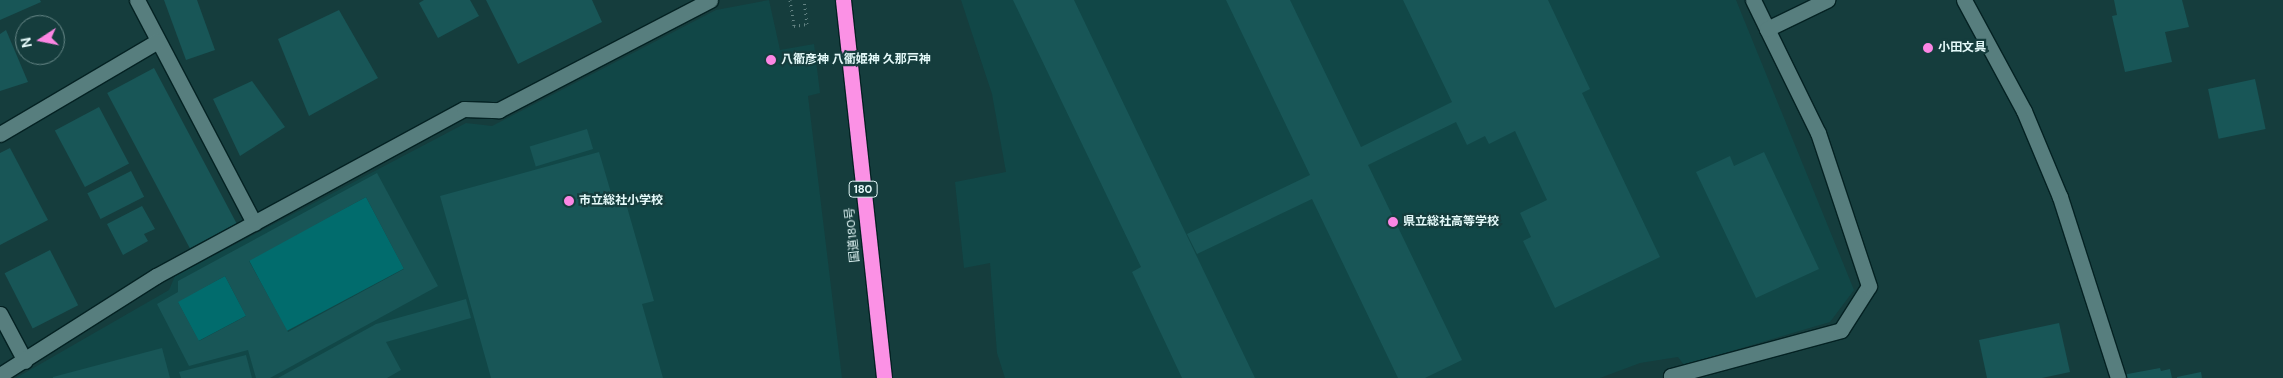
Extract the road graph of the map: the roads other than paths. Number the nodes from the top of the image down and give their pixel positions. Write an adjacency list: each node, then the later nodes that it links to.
1 (137, 0): 8 (street)
2 (710, 0): 10 (street)
3 (843, 0): 14 (highway, 国道180号 / 180)
4 (1753, 0): 7 (street)
5 (1828, 0): 7 (street)
6 (1964, 0): 16 (street)
7 (1768, 29): 15 (street)
8 (158, 41): 9 (street); 10 (street)
9 (0, 134)
10 (254, 223): 12 (street)
11 (0, 314): 12 (street)
12 (25, 361): 13 (street)
13 (0, 375)
14 (884, 378)
15 (1672, 378)
16 (2118, 378)

